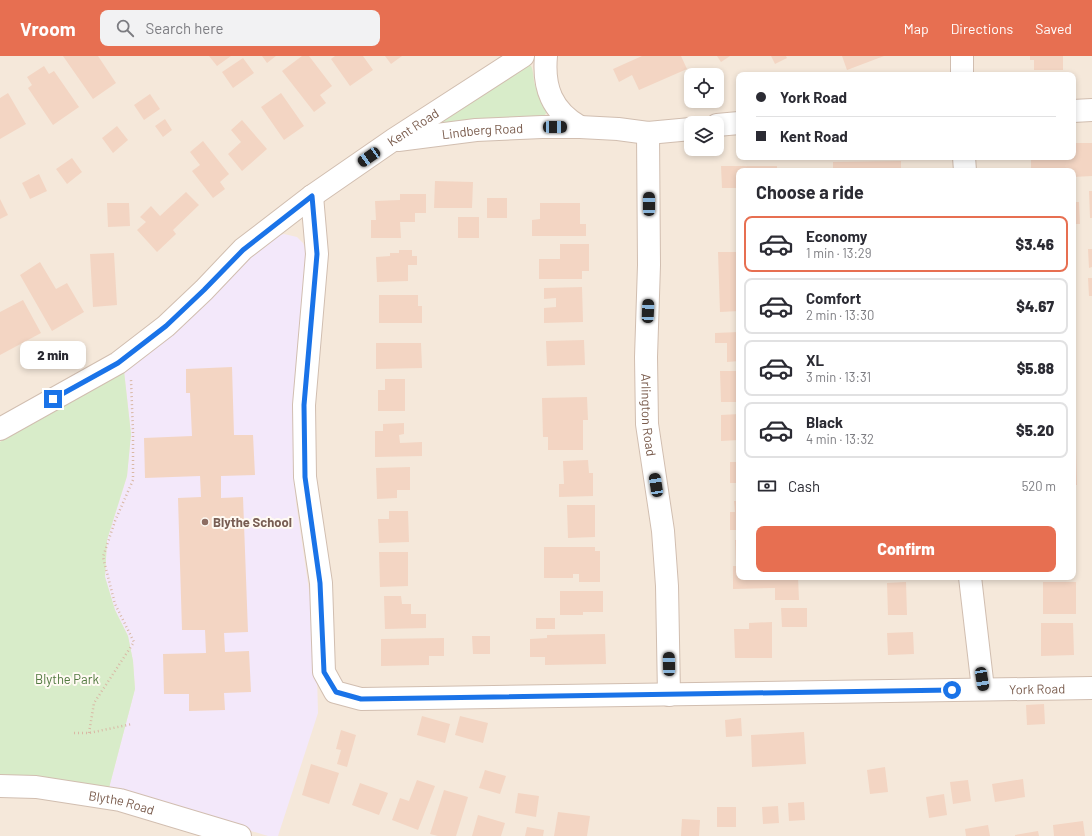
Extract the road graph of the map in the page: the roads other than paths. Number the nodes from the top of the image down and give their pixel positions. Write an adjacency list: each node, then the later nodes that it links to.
1 (523, 56): 12 (street, Kent Road)
2 (546, 56): 9 (street)
3 (962, 56): 4 (street)
4 (962, 72)
5 (1092, 110): 6 (street)
6 (1076, 111)
7 (736, 123): 8 (street)
8 (724, 124)
9 (580, 127): 11 (street, Lindberg Road); 12 (street, Lindberg Road)
10 (684, 130): 11 (street, Lindberg Road)
11 (648, 133): 18 (street, Arlington Road)
12 (393, 140): 13 (street, Kent Road)
13 (312, 196): 14 (street, Kent Road); 18 (street, York Road)
14 (0, 429)
15 (970, 580): 17 (street)
16 (1092, 688): 17 (street, York Road)
17 (983, 689): 18 (street, York Road)
18 (669, 695)
19 (0, 786): 20 (street, Blythe Road)
20 (240, 836)

